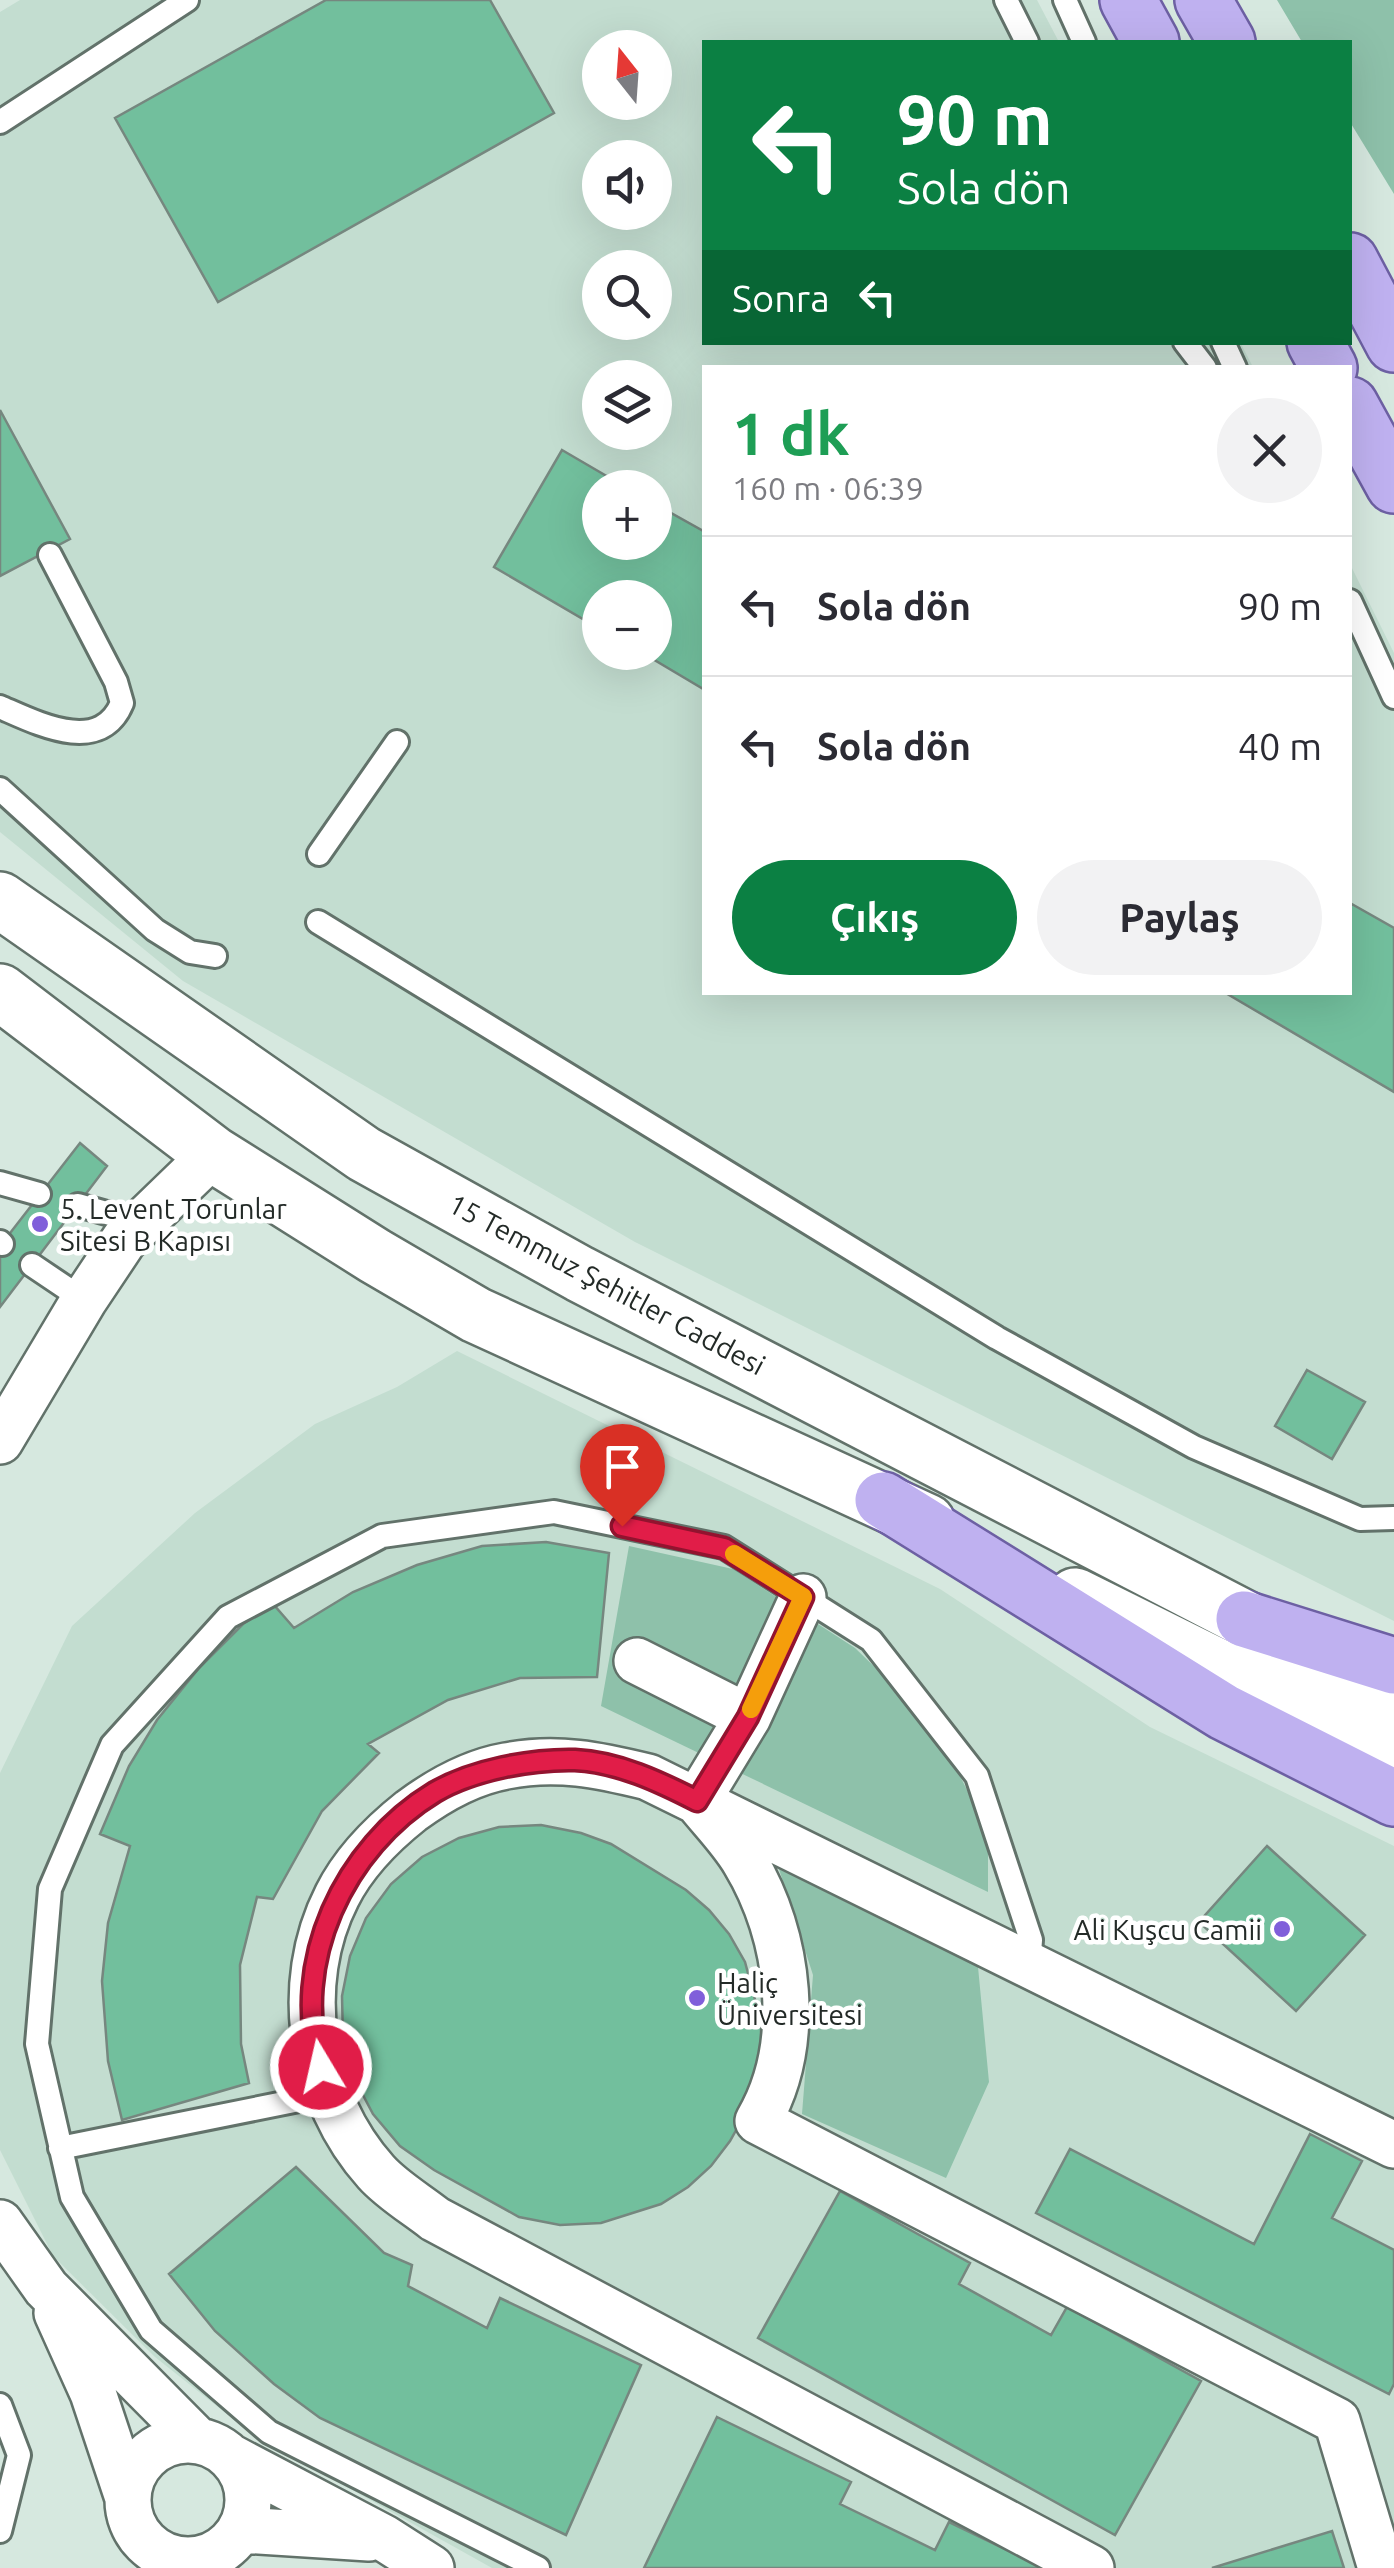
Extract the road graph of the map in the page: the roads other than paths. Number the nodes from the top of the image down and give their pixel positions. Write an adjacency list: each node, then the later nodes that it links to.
1 (187, 0): 10 (lane)
2 (1006, 0): 6 (lane)
3 (1066, 0): 7 (lane)
4 (1128, 0): 8 (main road)
5 (1204, 0): 9 (main road)
6 (1026, 40)
7 (1083, 40)
8 (1150, 40)
9 (1226, 40)
10 (0, 122)
11 (1352, 265): 12 (main road)
12 (1394, 344)
13 (1352, 410): 14 (main road)
14 (1394, 485)
15 (50, 555): 18 (lane)
16 (1352, 604): 17 (lane)
17 (1394, 696)
18 (0, 707)
19 (397, 742): 21 (lane)
20 (5, 791): 24 (lane)
21 (320, 854)
22 (0, 900): 37 (main road, 15 Temmuz Şehitler Caddesi)
23 (318, 922): 35 (lane)
24 (215, 956)
25 (0, 992): 26 (main road)
26 (213, 1154): 30 (street); 34 (main road)
27 (0, 1183): 28 (lane)
28 (40, 1194)
29 (78, 1205): 30 (lane)
30 (142, 1223): 32 (street)
31 (32, 1265): 32 (lane)
32 (84, 1300): 33 (street)
33 (0, 1441)
34 (883, 1500): 42 (main road); 43 (main road)
35 (1394, 1518)
36 (803, 1597): 41 (street); 45 (lane); 48 (lane)
37 (1244, 1619): 39 (main road); 40 (main road, 15 Temmuz Şehitler Caddesi)
38 (637, 1661): 41 (street)
39 (1394, 1666)
40 (1394, 1696)
41 (748, 1717): 44 (street)
42 (1394, 1754)
43 (1394, 1798)
44 (697, 1801): 45 (street); 46 (street); 61 (street)
45 (1030, 1965): 47 (street)
46 (330, 2094): 48 (lane); 60 (street)
47 (1394, 2145)
48 (60, 2148): 59 (lane)
49 (0, 2222): 50 (street)
50 (46, 2288): 52 (street); 53 (street)
51 (0, 2405): 54 (lane)
52 (215, 2449): 53 (street); 55 (street); 56 (street)
53 (129, 2507): 56 (street); 57 (street)
54 (0, 2531)
55 (384, 2538): 56 (street); 58 (street)
56 (228, 2548)
57 (125, 2568)
58 (432, 2568)
59 (538, 2568)
60 (1091, 2568)
61 (1381, 2568)

